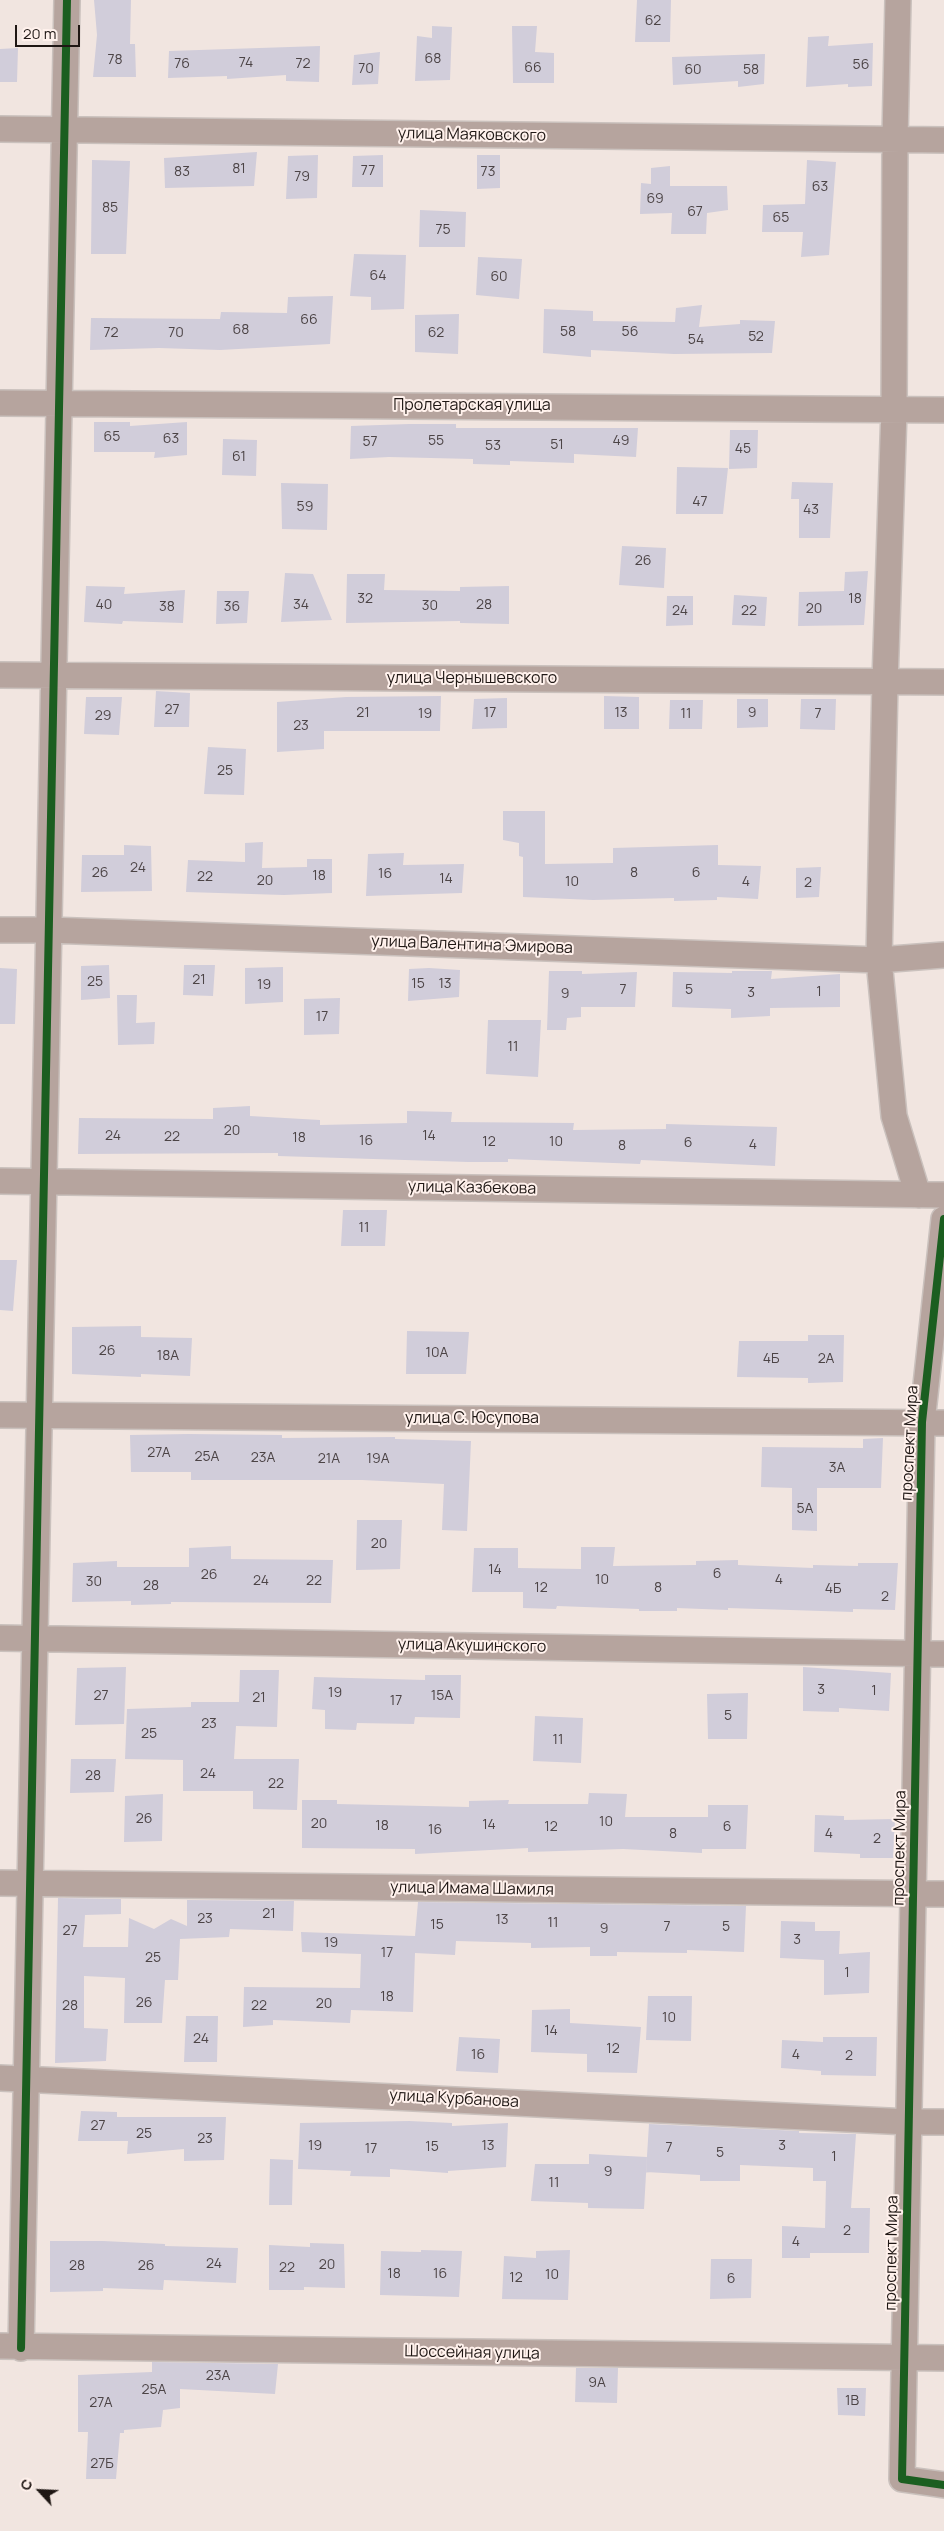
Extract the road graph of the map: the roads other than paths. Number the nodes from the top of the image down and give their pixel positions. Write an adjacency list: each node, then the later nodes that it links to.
1 (67, 0): 4 (street)
2 (898, 0): 5 (street)
3 (0, 129): 4 (street, улица Маяковского)
4 (65, 130): 5 (street, улица Маяковского); 8 (street)
5 (895, 139): 6 (street, улица Маяковского); 9 (street)
6 (944, 140)
7 (0, 403): 8 (street, Пролетарская улица)
8 (60, 403): 9 (street, Пролетарская улица); 12 (street)
9 (894, 410): 10 (street, Пролетарская улица); 13 (street)
10 (944, 410)
11 (0, 675): 12 (street, улица Чернышевского)
12 (54, 676): 13 (street, улица Чернышевского); 16 (street)
13 (885, 682): 14 (street, улица Чернышевского); 18 (street)
14 (944, 682)
15 (0, 930): 16 (street, улица Валентина Эмирова)
16 (49, 930): 18 (street, улица Валентина Эмирова); 20 (street)
17 (944, 955): 18 (street, улица Валентина Эмирова)
18 (879, 960): 21 (street)
19 (0, 1181): 20 (street, улица Казбекова)
20 (44, 1182): 21 (street, улица Казбекова); 25 (street)
21 (918, 1195): 22 (street, улица Казбекова)
22 (944, 1195)
23 (944, 1219): 26 (street, проспект Мира)
24 (0, 1416): 25 (street, улица С. Юсупова)
25 (40, 1416): 26 (street, улица С. Юсупова); 28 (street)
26 (933, 1422): 29 (street, проспект Мира)
27 (0, 1638): 28 (street, улица Акушинского)
28 (36, 1639): 29 (street, улица Акушинского); 32 (street)
29 (917, 1653): 30 (street, улица Акушинского); 33 (street, проспект Мира)
30 (944, 1654)
31 (0, 1883): 32 (street, улица Имама Шамиля)
32 (31, 1884): 33 (street, улица Имама Шамиля); 36 (street)
33 (913, 1893): 34 (street, улица Имама Шамиля); 37 (street, проспект Мира)
34 (944, 1894)
35 (0, 2078): 36 (street, улица Курбанова)
36 (26, 2078): 37 (street, улица Курбанова); 39 (street)
37 (908, 2122): 38 (street, улица Курбанова); 40 (street, проспект Мира)
38 (944, 2122)
39 (10, 2347): 40 (street, Шоссейная улица)
40 (904, 2357): 41 (street, Шоссейная улица); 42 (street, проспект Мира)
41 (944, 2358)
42 (944, 2485)

